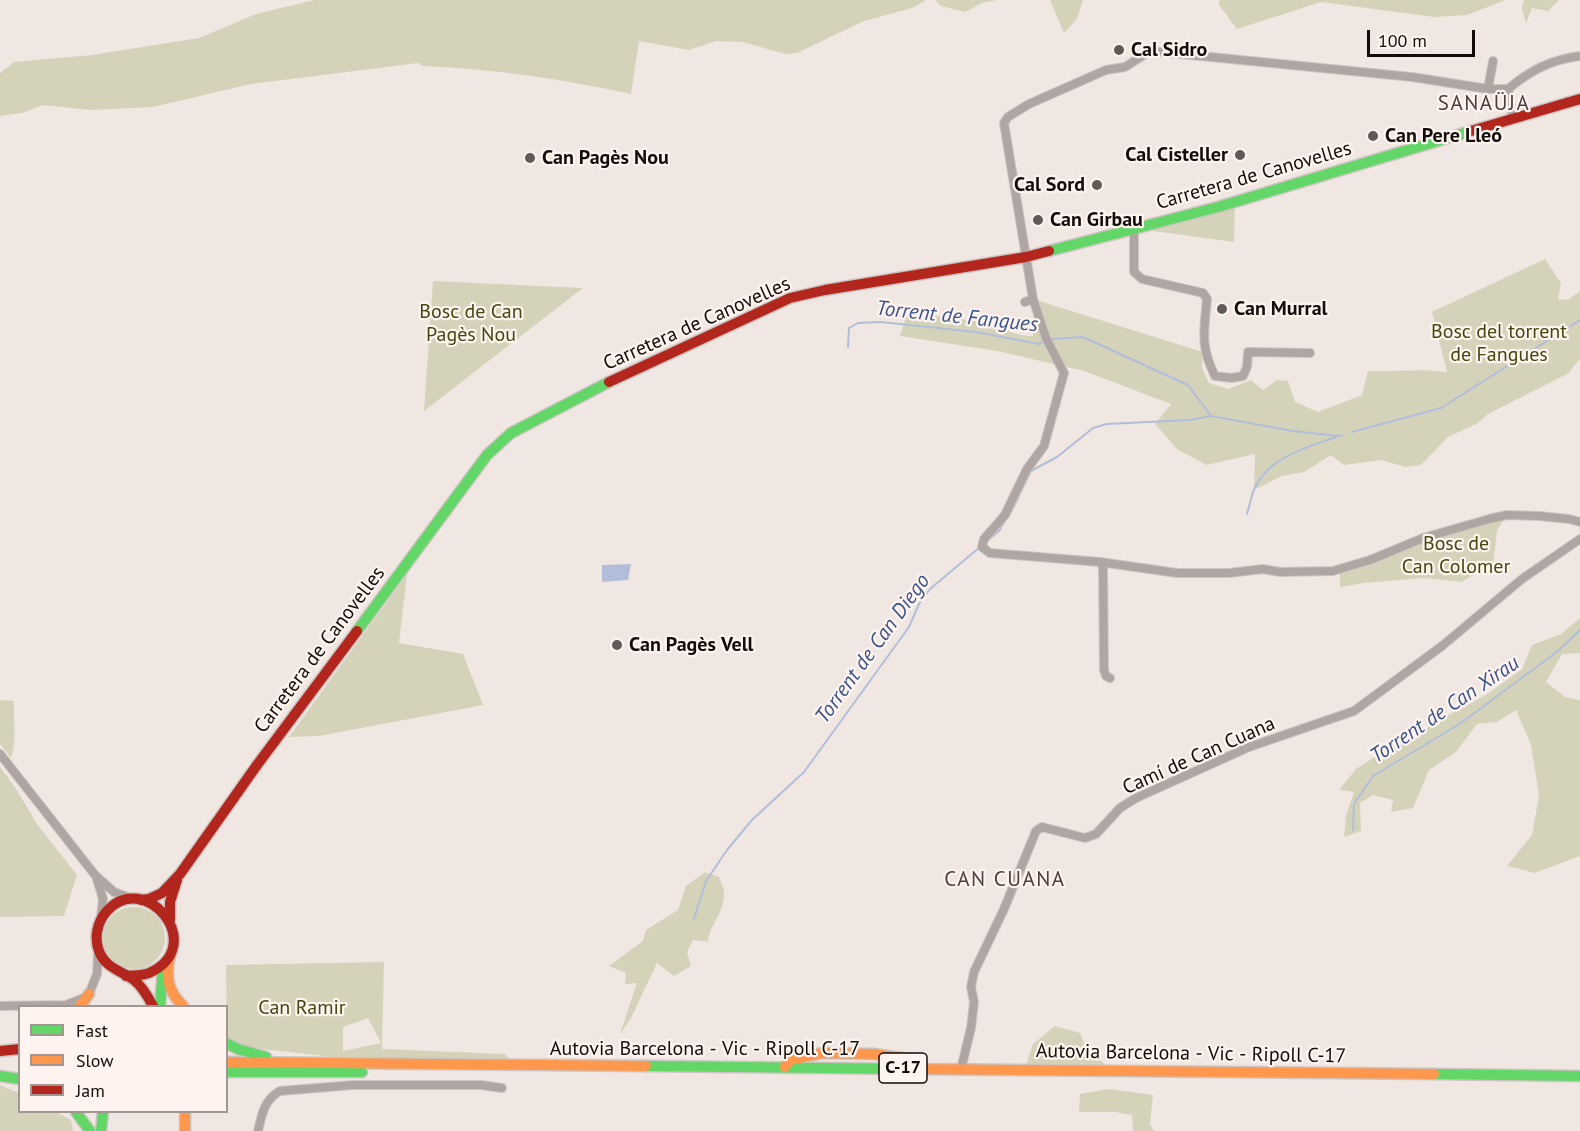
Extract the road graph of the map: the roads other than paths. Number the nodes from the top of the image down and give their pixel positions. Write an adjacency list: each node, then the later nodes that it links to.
1 (1580, 56): 4 (street)
2 (1493, 61): 3 (street)
3 (1488, 89): 4 (street); 8 (street)
4 (1508, 89): 6 (street)
5 (1580, 99): 6 (main road, Carretera de Canovelles)
6 (1513, 119): 7 (main road, Carretera de Canovelles)
7 (1134, 228): 8 (main road, Carretera de Canovelles); 9 (street)
8 (1026, 257): 12 (street); 15 (main road, Carretera de Canovelles)
9 (1311, 353)
10 (1580, 522): 12 (street)
11 (1580, 539): 40 (street, Camí de Can Cuana)
12 (1100, 562): 13 (street)
13 (1110, 678)
14 (0, 754): 16 (street)
15 (180, 873): 17 (main road, Carretera de Canovelles); 18 (main road, Carretera de Canovelles)
16 (95, 875): 17 (street); 19 (street)
17 (138, 900): 18 (main road); 19 (main road)
18 (170, 921): 21 (main road)
19 (99, 923): 20 (main road)
20 (98, 949): 22 (main road); 23 (street)
21 (167, 960): 22 (main road); 27 (main road); 28 (main road)
22 (126, 976): 26 (main road)
23 (89, 994): 24 (street); 25 (main road)
24 (66, 1005)
25 (81, 1005)
26 (152, 1005)
27 (159, 1005)
28 (182, 1005)
29 (3, 1006): 30 (street)
30 (18, 1006)
31 (228, 1044): 37 (main road)
32 (18, 1050): 33 (main road)
33 (0, 1051)
34 (0, 1059): 35 (main road)
35 (18, 1059)
36 (228, 1062): 37 (main road)
37 (307, 1062): 40 (main road, Autovia Barcelona - Vic - Ripoll C-17 / C-17)
38 (0, 1069): 39 (main road)
39 (18, 1069)
40 (961, 1069): 44 (main road, Autovia Barcelona - Vic - Ripoll C-17 / C-17)
41 (228, 1072): 42 (main road, Autovia Barcelona - Vic - Ripoll C-17 / C-17)
42 (333, 1072): 46 (main road); 47 (main road, Autovia Barcelona - Vic - Ripoll C-17 / C-17)
43 (0, 1076): 45 (main road)
44 (1580, 1076)
45 (18, 1079)
46 (228, 1079)
47 (1580, 1085)
48 (502, 1089): 55 (street)
49 (77, 1113): 52 (main road)
50 (103, 1113): 53 (main road)
51 (185, 1113): 54 (main road)
52 (90, 1131)
53 (101, 1131)
54 (185, 1131)
55 (258, 1131)

